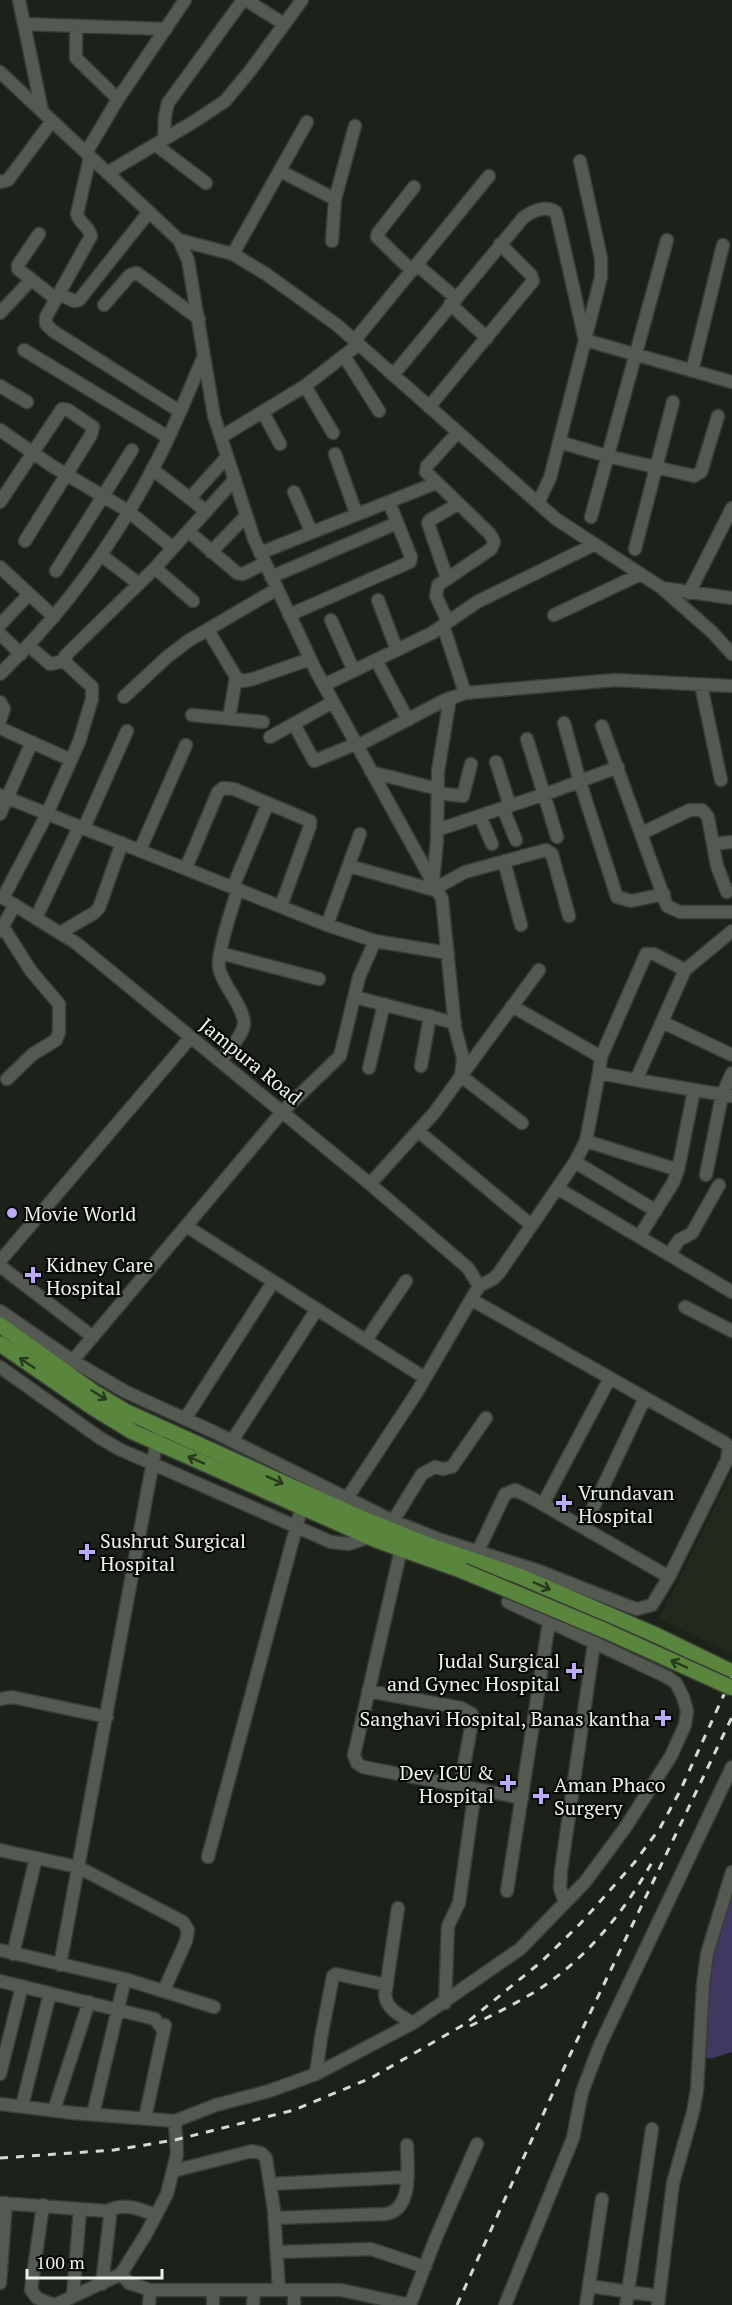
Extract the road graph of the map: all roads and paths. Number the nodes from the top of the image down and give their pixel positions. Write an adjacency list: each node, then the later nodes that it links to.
1 (19, 0): 5 (street)
2 (185, 0): 8 (street)
3 (245, 0): 6 (street); 15 (street)
4 (302, 0): 6 (street)
5 (24, 24): 7 (street); 11 (street)
6 (284, 24): 15 (street)
7 (76, 26): 8 (street); 10 (street)
8 (166, 29): 10 (street)
9 (0, 72): 11 (street)
10 (118, 99): 16 (street)
11 (42, 111): 12 (street)
12 (52, 121): 16 (street); 21 (street)
13 (307, 122): 18 (street)
14 (355, 126): 24 (street)
15 (160, 142): 19 (street); 22 (street)
16 (88, 155): 19 (street); 35 (street)
17 (580, 161): 41 (street)
18 (279, 171): 24 (street); 32 (street)
19 (107, 173): 25 (street)
20 (489, 176): 33 (street)
21 (0, 182)
22 (206, 183)
23 (414, 187): 33 (street)
24 (334, 199): 29 (street)
25 (148, 212): 27 (street); 35 (street)
26 (39, 234): 34 (street)
27 (179, 240): 32 (street); 39 (street)
28 (667, 240): 45 (street)
29 (332, 241)
30 (500, 244): 36 (street); 40 (street); 41 (street)
31 (723, 245): 47 (street)
32 (233, 254): 42 (street)
33 (414, 268): 36 (street); 42 (street)
34 (31, 280): 35 (street); 38 (street)
35 (58, 297): 55 (street)
36 (453, 301): 40 (street); 48 (street)
37 (104, 305): 39 (street)
38 (0, 313)
39 (199, 320): 44 (street)
40 (487, 338): 54 (street)
41 (585, 340): 45 (street); 64 (street)
42 (356, 342): 46 (street); 48 (street)
43 (24, 350): 62 (street)
44 (205, 355): 55 (street); 63 (street)
45 (634, 355): 47 (street); 69 (street)
46 (344, 356): 51 (street); 56 (street)
47 (692, 371): 49 (street)
48 (393, 375): 54 (street)
49 (732, 382)
50 (0, 386): 52 (street)
51 (305, 386): 57 (street); 61 (street)
52 (27, 402)
53 (673, 402): 71 (street)
54 (429, 407): 60 (street)
55 (179, 411): 62 (street)
56 (379, 411)
57 (263, 412): 63 (street); 65 (street)
58 (718, 416): 71 (street)
59 (0, 430): 67 (street)
60 (458, 432): 75 (street); 81 (street)
61 (333, 433)
62 (168, 437): 72 (street)
63 (221, 437): 70 (street)
64 (559, 442): 69 (street); 81 (street)
65 (280, 444)
66 (132, 450): 77 (street)
67 (33, 452): 73 (street); 73 (street); 79 (street)
68 (334, 454): 86 (street)
69 (607, 456): 71 (street); 88 (street)
70 (227, 457): 74 (street); 78 (street)
71 (658, 468): 95 (street)
72 (152, 469): 78 (street); 84 (street)
73 (66, 474): 77 (street); 92 (street)
74 (235, 479): 85 (street); 87 (street)
75 (436, 483): 80 (street); 82 (street)
76 (294, 492): 91 (street)
77 (102, 496): 84 (street); 101 (street)
78 (190, 498): 85 (street)
79 (0, 502)
80 (389, 502): 86 (street); 89 (street)
81 (538, 503): 93 (street)
82 (458, 504): 104 (street); 104 (street)
83 (732, 509): 108 (street)
84 (128, 511): 94 (street); 97 (street)
85 (207, 511): 90 (street)
86 (356, 513): 91 (street)
87 (246, 516): 96 (street); 98 (street)
88 (591, 517)
89 (398, 523): 103 (street); 113 (street)
90 (188, 531): 94 (street); 96 (street)
91 (311, 531): 98 (street)
92 (25, 541)
93 (595, 544): 102 (street); 117 (street)
94 (173, 548): 100 (street)
95 (635, 549)
96 (211, 552): 98 (street)
97 (101, 555): 105 (street); 115 (street)
98 (263, 558): 103 (street)
99 (0, 567): 109 (street)
100 (155, 568): 105 (street); 112 (street)
101 (56, 571)
102 (640, 574): 106 (street); 114 (street)
103 (272, 576): 107 (street)
104 (447, 578): 117 (street)
105 (139, 584): 126 (street)
106 (663, 588): 108 (street); 123 (street)
107 (277, 589): 113 (street); 119 (street)
108 (689, 593): 110 (street)
109 (29, 594): 115 (street); 118 (street)
110 (732, 598)
111 (378, 600): 122 (street)
112 (193, 601)
113 (290, 615): 124 (street)
114 (554, 615)
115 (54, 617): 121 (street)
116 (331, 620): 127 (street)
117 (446, 624): 122 (street); 133 (street)
118 (0, 625)
119 (208, 630): 129 (street); 134 (street)
120 (0, 634): 121 (street)
121 (25, 650): 126 (street); 128 (street)
122 (397, 650): 125 (street)
123 (732, 654)
124 (310, 659): 129 (street); 131 (street)
125 (376, 660): 127 (street); 141 (street)
126 (65, 661): 153 (street)
127 (354, 670): 131 (street)
128 (0, 674)
129 (236, 677): 139 (street)
130 (701, 685): 132 (street); 133 (street); 158 (street)
131 (324, 686): 137 (street)
132 (732, 686)
133 (465, 693): 135 (street)
134 (124, 697)
135 (450, 698): 141 (street); 160 (street)
136 (0, 702): 140 (street)
137 (333, 702): 144 (street); 152 (street)
138 (192, 715): 139 (street)
139 (229, 719): 142 (street)
140 (0, 720)
141 (408, 720): 152 (street)
142 (263, 722)
143 (564, 723): 159 (street)
144 (294, 724): 148 (street); 152 (street)
145 (602, 726): 156 (street)
146 (0, 728): 150 (street)
147 (127, 731): 168 (street)
148 (270, 737)
149 (527, 739): 161 (street)
150 (32, 742): 153 (street); 162 (street)
151 (186, 745): 178 (street)
152 (356, 745): 157 (street)
153 (71, 760): 166 (street)
154 (496, 762): 164 (street)
155 (471, 764): 160 (street)
156 (618, 767): 159 (street); 170 (street)
157 (371, 772): 160 (street); 182 (street)
158 (721, 780)
159 (580, 782): 161 (street); 185 (street)
160 (438, 791): 169 (street)
161 (544, 795): 164 (street); 172 (street)
162 (4, 797): 165 (street); 166 (street)
163 (268, 803): 181 (street); 183 (street); 188 (street)
164 (507, 807): 167 (street); 173 (street)
165 (0, 814)
166 (47, 814): 168 (street); 186 (street)
167 (480, 816): 169 (street); 176 (street)
168 (82, 827): 175 (street); 191 (street)
169 (437, 830): 182 (street)
170 (642, 833): 177 (street); 185 (street)
171 (360, 834): 180 (street)
172 (557, 837)
173 (516, 840)
174 (732, 842): 177 (street)
175 (122, 843): 178 (street); 196 (street)
176 (492, 844)
177 (713, 844): 184 (street)
178 (140, 850): 181 (street)
179 (504, 861): 182 (street); 190 (street); 193 (street)
180 (349, 866): 182 (street); 192 (street)
181 (186, 868): 183 (street)
182 (435, 887): 199 (street)
183 (235, 888): 188 (street); 198 (street)
184 (727, 892)
185 (664, 894): 189 (street)
186 (1, 897): 187 (street, Jampura Road)
187 (15, 905): 191 (street, Jampura Road); 194 (street)
188 (281, 906): 192 (street)
189 (732, 912)
190 (569, 916)
191 (36, 918): 196 (street, Jampura Road)
192 (327, 925): 197 (street)
193 (520, 925)
194 (1, 929): 218 (street)
195 (732, 932): 201 (street)
196 (60, 933): 209 (street, Jampura Road)
197 (375, 941): 199 (street); 203 (street)
198 (220, 953): 202 (street); 212 (street)
199 (448, 953): 208 (street)
200 (539, 970): 205 (street)
201 (685, 970): 207 (street); 211 (street)
202 (319, 979)
203 (355, 996): 204 (street); 222 (street)
204 (384, 1004): 206 (street); 214 (street)
205 (512, 1006): 211 (street); 217 (street)
206 (430, 1016): 208 (street); 213 (street)
207 (662, 1022): 210 (street); 219 (street)
208 (455, 1023): 217 (street)
209 (190, 1037): 212 (street, Jampura Road); 237 (street)
210 (732, 1055)
211 (601, 1057): 215 (street)
212 (220, 1061): 222 (street, Jampura Road)
213 (421, 1066)
214 (369, 1068)
215 (598, 1073): 219 (street); 225 (street)
216 (732, 1073): 221 (street)
217 (461, 1076): 223 (street); 224 (street)
218 (7, 1079)
219 (636, 1080): 220 (street)
220 (694, 1090): 221 (street); 227 (street)
221 (727, 1096): 228 (street)
222 (282, 1112): 229 (street, Jampura Road); 234 (street)
223 (522, 1123)
224 (418, 1131): 229 (street); 233 (street)
225 (586, 1142): 226 (street); 227 (street)
226 (575, 1162): 231 (street); 232 (street)
227 (678, 1170): 232 (street)
228 (706, 1174)
229 (370, 1184): 241 (street, Jampura Road)
230 (719, 1185): 236 (street)
231 (557, 1188): 233 (street); 235 (street)
232 (656, 1211): 235 (street)
233 (531, 1225): 241 (street)
234 (186, 1226): 239 (street); 249 (street)
235 (639, 1237): 236 (street)
236 (669, 1255): 242 (street)
237 (0, 1261)
238 (0, 1266): 249 (street)
239 (273, 1281): 245 (street); 260 (street)
240 (406, 1281): 250 (street)
241 (478, 1286): 243 (street)
242 (732, 1292)
243 (472, 1300): 254 (street); 255 (street)
244 (685, 1307): 248 (street)
245 (317, 1310): 250 (street); 262 (street)
246 (0, 1311): 252 (street)
247 (6, 1329): 251 (street); 252 (main road)
248 (732, 1331)
249 (93, 1337): 252 (street)
250 (366, 1340): 254 (street)
251 (3, 1346): 253 (street); 257 (main road, one-way to 251)
252 (69, 1366): 260 (street); 261 (main road, one-way to 261)
253 (0, 1367): 258 (street)
254 (425, 1378): 267 (street)
255 (610, 1378): 256 (street); 266 (street)
256 (645, 1398): 263 (street); 270 (street)
257 (92, 1407): 258 (street); 261 (main road)
258 (61, 1410): 264 (street)
259 (486, 1418): 268 (street)
260 (185, 1419): 262 (street)
261 (158, 1435): 264 (street); 265 (main road)
262 (232, 1441): 267 (street)
263 (730, 1444): 274 (street)
264 (151, 1463): 269 (street); 282 (street)
265 (303, 1500): 267 (main road); 269 (street)
266 (543, 1504): 270 (street); 273 (street)
267 (340, 1509): 268 (street); 271 (main road); 273 (main road)
268 (393, 1521): 273 (street)
269 (296, 1527): 271 (street); 288 (street)
270 (584, 1527): 274 (street)
271 (369, 1537): 272 (main road)
272 (400, 1549): 273 (main road); 280 (street)
273 (470, 1560): 274 (street); 278 (main road, one-way to 278); 279 (main road, one-way to 273, bridge)
274 (669, 1577)
275 (508, 1602): 276 (street)
276 (549, 1622): 277 (street); 286 (street)
277 (594, 1643): 293 (street); 293 (street)
278 (732, 1672)
279 (732, 1688)
280 (368, 1691): 284 (street); 284 (street)
281 (0, 1699): 282 (street)
282 (107, 1717): 290 (street)
283 (732, 1767): 351 (street)
284 (460, 1787): 285 (street)
285 (475, 1790): 286 (street); 305 (street)
286 (522, 1798): 292 (street)
287 (0, 1850): 289 (street)
288 (208, 1857)
289 (36, 1858): 290 (street); 296 (street)
290 (78, 1866): 297 (street); 302 (street)
291 (732, 1872): 344 (street)
292 (507, 1891)
293 (565, 1903): 305 (street)
294 (398, 1908): 300 (street)
295 (0, 1950): 296 (street)
296 (13, 1954): 297 (street)
297 (60, 1965): 298 (street)
298 (125, 1979): 302 (street); 307 (street)
299 (0, 1982): 301 (street)
300 (387, 1985): 308 (street); 310 (street)
301 (22, 1986): 303 (street); 309 (street)
302 (164, 1990): 306 (street)
303 (50, 1993): 304 (street); 312 (street)
304 (89, 2002): 307 (street); 313 (street)
305 (445, 2003): 308 (street)
306 (214, 2007)
307 (117, 2011): 314 (street); 315 (street)
308 (413, 2023): 310 (street)
309 (0, 2074)
310 (316, 2074): 316 (street)
311 (0, 2104): 312 (street)
312 (22, 2106): 313 (street)
313 (54, 2110): 314 (street)
314 (93, 2114): 315 (street)
315 (145, 2118): 316 (street)
316 (175, 2121): 320 (street)
317 (652, 2129): 341 (street)
318 (477, 2144): 331 (street)
319 (407, 2145): 321 (street)
320 (173, 2171): 322 (street); 328 (street)
321 (407, 2177): 322 (street); 329 (street)
322 (270, 2184): 329 (street)
323 (602, 2199): 335 (street)
324 (3, 2203): 325 (street); 333 (street)
325 (43, 2205): 326 (street); 345 (street)
326 (80, 2209): 327 (street); 342 (street)
327 (107, 2211): 328 (street); 334 (street)
328 (156, 2215): 332 (street)
329 (274, 2218): 330 (street)
330 (277, 2252): 331 (street); 339 (street)
331 (425, 2267): 350 (street)
332 (121, 2274): 334 (street); 336 (street)
333 (0, 2283)
334 (102, 2284): 342 (street)
335 (589, 2286): 341 (street); 352 (street)
336 (150, 2290): 337 (street); 346 (street)
337 (213, 2290): 338 (street); 347 (street)
338 (254, 2290): 339 (street); 348 (street)
339 (279, 2290): 340 (street)
340 (294, 2290): 343 (street); 349 (street)
341 (628, 2292): 344 (street); 353 (street)
342 (73, 2296): 345 (street)
343 (359, 2300): 350 (street)
344 (658, 2300)
345 (55, 2305)
346 (149, 2305)
347 (213, 2305)
348 (253, 2305)
349 (294, 2305)
350 (410, 2305)
351 (505, 2305)
352 (586, 2305)
353 (626, 2305)

